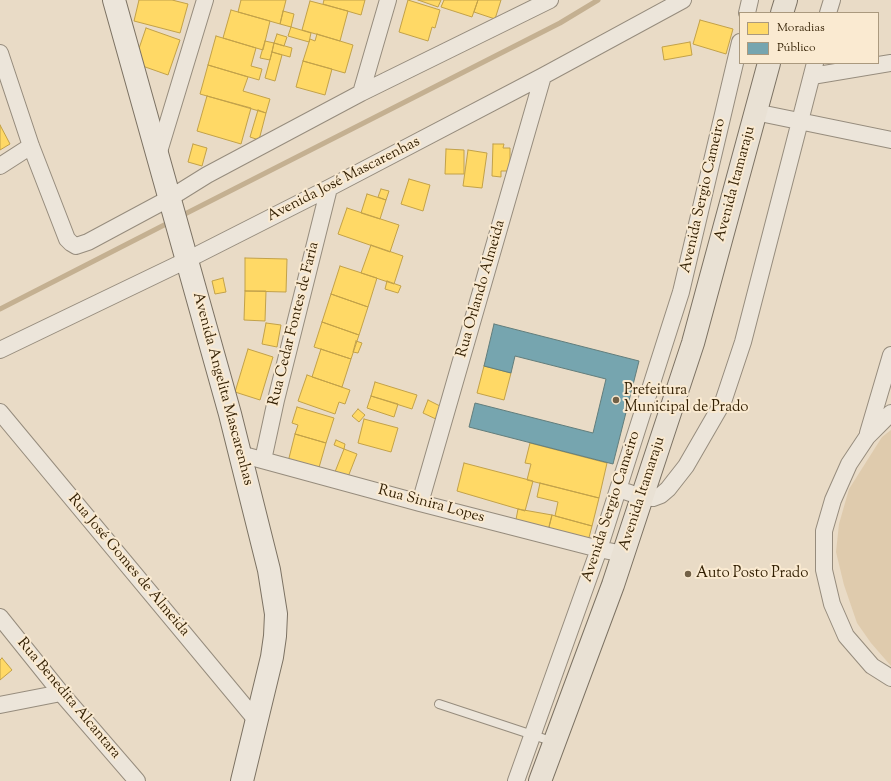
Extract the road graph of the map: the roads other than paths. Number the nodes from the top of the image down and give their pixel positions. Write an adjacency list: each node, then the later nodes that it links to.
1 (114, 0): 25 (street, Avenida Angelita Mascarenhas)
2 (205, 0): 25 (street)
3 (388, 0): 20 (street)
4 (550, 0): 20 (street)
5 (683, 0): 19 (street, Avenida José Mascarenhas)
6 (750, 0): 9 (street)
7 (786, 0): 10 (main road)
8 (832, 0): 11 (street)
9 (747, 12)
10 (782, 12)
11 (828, 12)
12 (739, 46): 37 (street, Avenida Sergio Cameiro)
13 (0, 53): 24 (street)
14 (891, 63): 17 (street)
15 (769, 64): 21 (main road, Avenida Itamaraju)
16 (878, 64): 18 (street)
17 (879, 64)
18 (814, 69): 22 (street)
19 (543, 76): 27 (street, Avenida José Mascarenhas); 39 (street, Rua Orlando Almeida)
20 (361, 93): 28 (street)
21 (755, 112): 22 (street); 38 (main road, Avenida Itamaraju)
22 (800, 120): 23 (street); 38 (street)
23 (891, 140)
24 (32, 146): 26 (street); 28 (street)
25 (158, 155): 28 (street, Avenida Angelita Mascarenhas)
26 (0, 166)
27 (329, 188): 29 (street, Avenida José Mascarenhas); 36 (street, Rua Cedar Fontes de Faria)
28 (171, 203): 29 (street, Avenida Angelita Mascarenhas)
29 (184, 251): 30 (street, Avenida José Mascarenhas); 35 (street, Avenida Angelita Mascarenhas)
30 (0, 350)
31 (891, 355): 34 (street)
32 (0, 412): 47 (street, Rua José Gomes de Almeida)
33 (891, 413): 34 (street)
34 (867, 437): 43 (street)
35 (240, 454): 36 (street, Rua Sinira Lopes); 47 (street, Avenida Angelita Mascarenhas)
36 (263, 460): 39 (street, Rua Sinira Lopes)
37 (618, 489): 38 (street); 40 (street, Avenida Sergio Cameiro)
38 (642, 497): 41 (main road, Avenida Itamaraju)
39 (420, 503): 40 (street, Rua Sinira Lopes)
40 (599, 549): 41 (street, Rua Sinira Lopes); 48 (street, Avenida Sergio Cameiro)
41 (623, 554): 49 (main road, Avenida Itamaraju)
42 (0, 617): 44 (street, Rua Benedita Alcantara)
43 (891, 678)
44 (61, 693): 46 (street); 50 (street, Rua Benedita Alcantara)
45 (439, 704): 48 (lane)
46 (0, 705)
47 (256, 720): 51 (street, Avenida Angelita Mascarenhas)
48 (533, 734): 49 (lane); 52 (street, Avenida Sergio Cameiro)
49 (555, 742): 53 (main road, Avenida Itamaraju)
50 (137, 781)
51 (242, 781)
52 (516, 781)
53 (540, 781)

